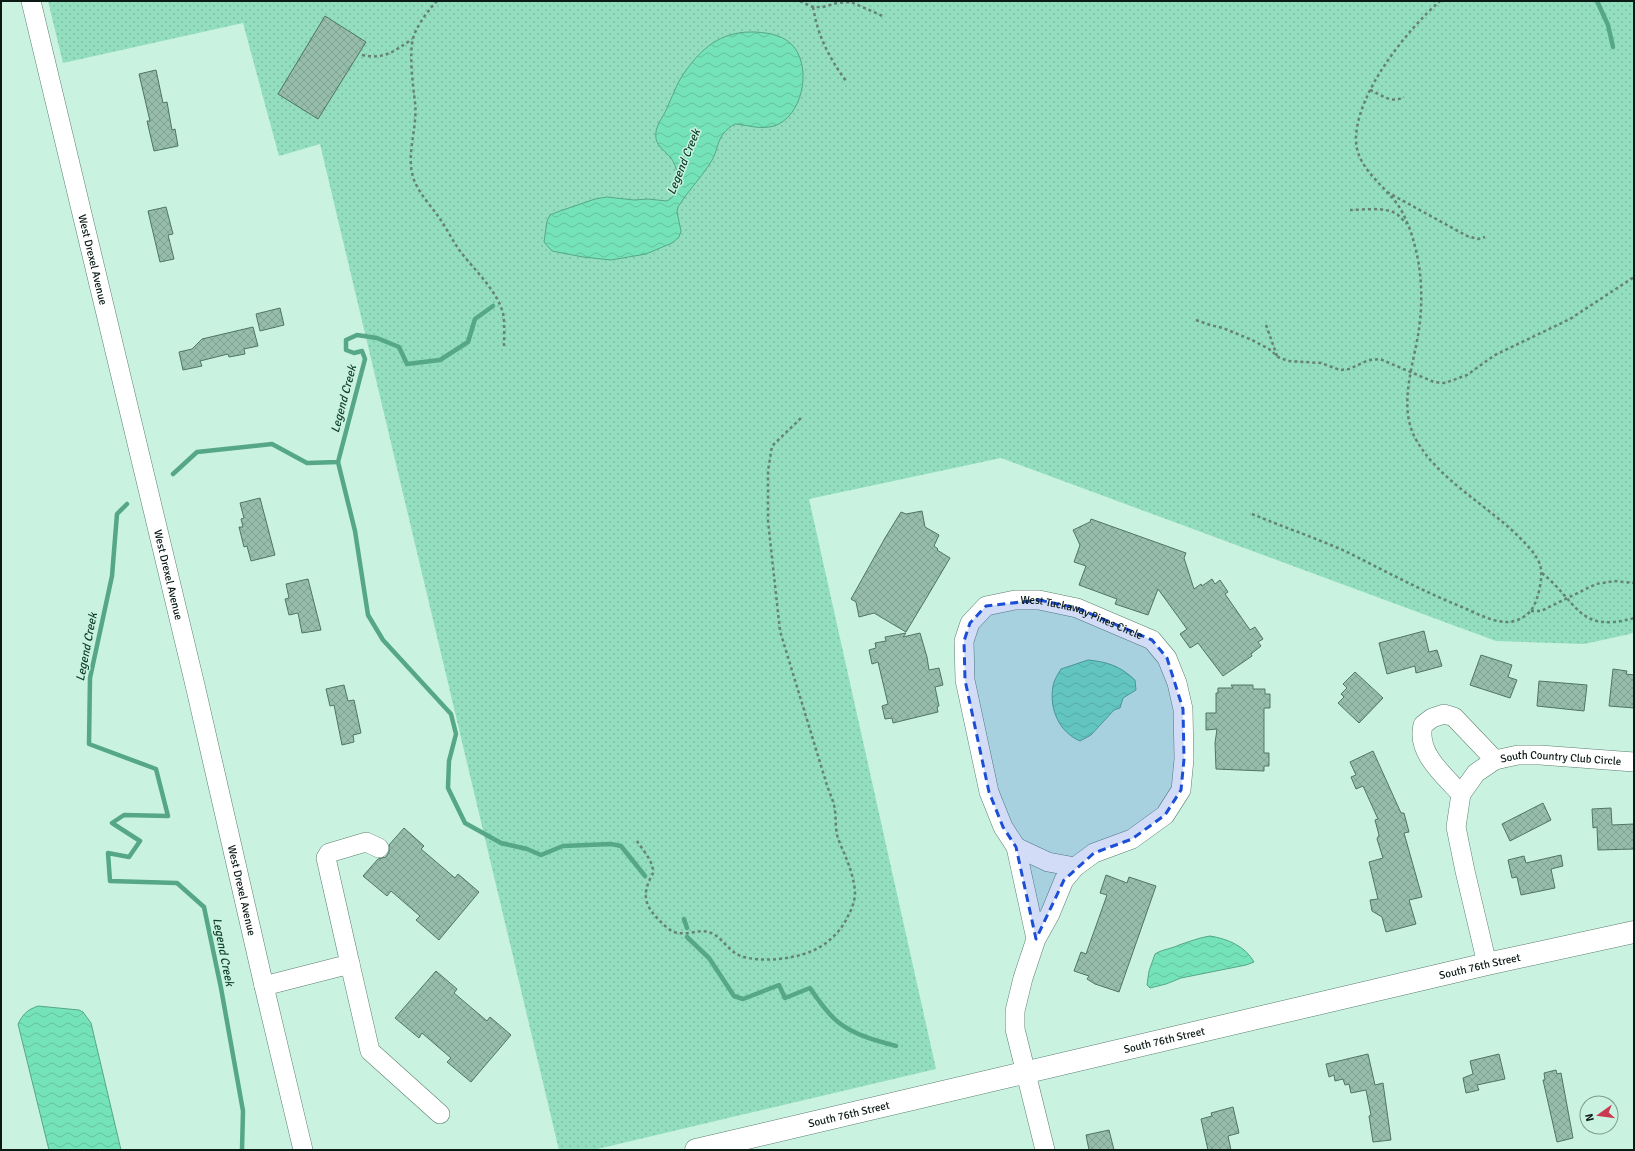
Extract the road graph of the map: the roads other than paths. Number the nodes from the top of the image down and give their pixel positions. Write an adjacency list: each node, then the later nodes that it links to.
1 (31, 1): 12 (street, West Drexel Avenue)
2 (1495, 760): 3 (street, South Country Club Circle); 4 (street, South Country Club Circle); 4 (street)
3 (1634, 762)
4 (1461, 794): 11 (street, South Country Club Circle)
5 (1016, 847): 7 (street); 7 (street, West Tuckaway Pines Circle); 9 (street, West Tuckaway Pines Circle)
6 (379, 848): 10 (street)
7 (1075, 867): 9 (street, West Tuckaway Pines Circle)
8 (1634, 932): 11 (main road, South 76th Street)
9 (1036, 940): 13 (street, West Tuckaway Pines Circle)
10 (350, 964): 12 (street); 14 (street)
11 (1487, 964): 13 (main road, South 76th Street)
12 (264, 986): 15 (street, West Drexel Avenue)
13 (1026, 1072): 16 (main road, South 76th Street); 17 (street, West Tuckaway Pines Circle)
14 (440, 1114)
15 (303, 1150)
16 (696, 1150)
17 (1045, 1150)

